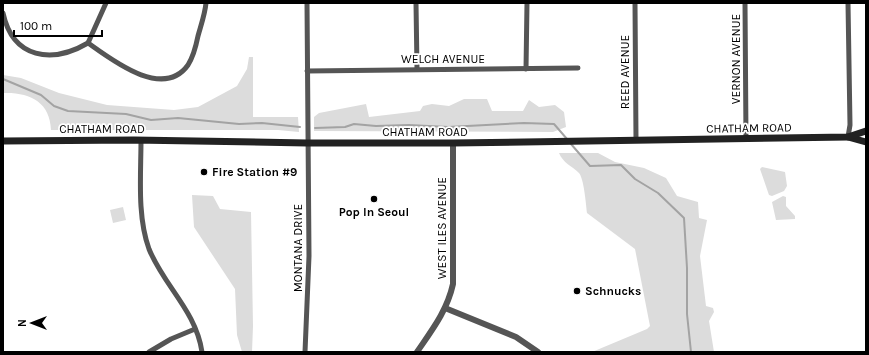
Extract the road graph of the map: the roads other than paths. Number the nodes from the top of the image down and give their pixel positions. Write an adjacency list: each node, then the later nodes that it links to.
1 (106, 3): 10 (street)
2 (206, 3): 10 (street)
3 (307, 3): 14 (street)
4 (416, 3): 13 (street)
5 (526, 3): 12 (street)
6 (635, 3): 19 (street, REED AVENUE)
7 (745, 3): 17 (street, VERNON AVENUE)
8 (848, 3): 16 (street)
9 (3, 13): 10 (street)
10 (88, 43)
11 (578, 68): 12 (street, WELCH AVENUE)
12 (526, 69): 13 (street, WELCH AVENUE)
13 (417, 70): 14 (street, WELCH AVENUE)
14 (308, 71): 22 (street)
15 (866, 131): 16 (main road, CHATHAM ROAD)
16 (848, 137): 17 (main road, CHATHAM ROAD); 21 (main road, CHATHAM ROAD)
17 (746, 139): 19 (main road, CHATHAM ROAD)
18 (141, 140): 20 (main road, CHATHAM ROAD); 22 (main road, CHATHAM ROAD); 25 (street)
19 (636, 140): 23 (main road, CHATHAM ROAD)
20 (3, 141)
21 (866, 142)
22 (307, 143): 23 (main road, CHATHAM ROAD); 28 (street, MONTANA DRIVE)
23 (453, 143): 24 (street, WEST ILES AVENUE)
24 (445, 308): 29 (street, WEST ILES AVENUE); 30 (street)
25 (195, 329): 26 (street); 27 (street)
26 (149, 352)
27 (202, 352)
28 (304, 352)
29 (417, 352)
30 (538, 352)

